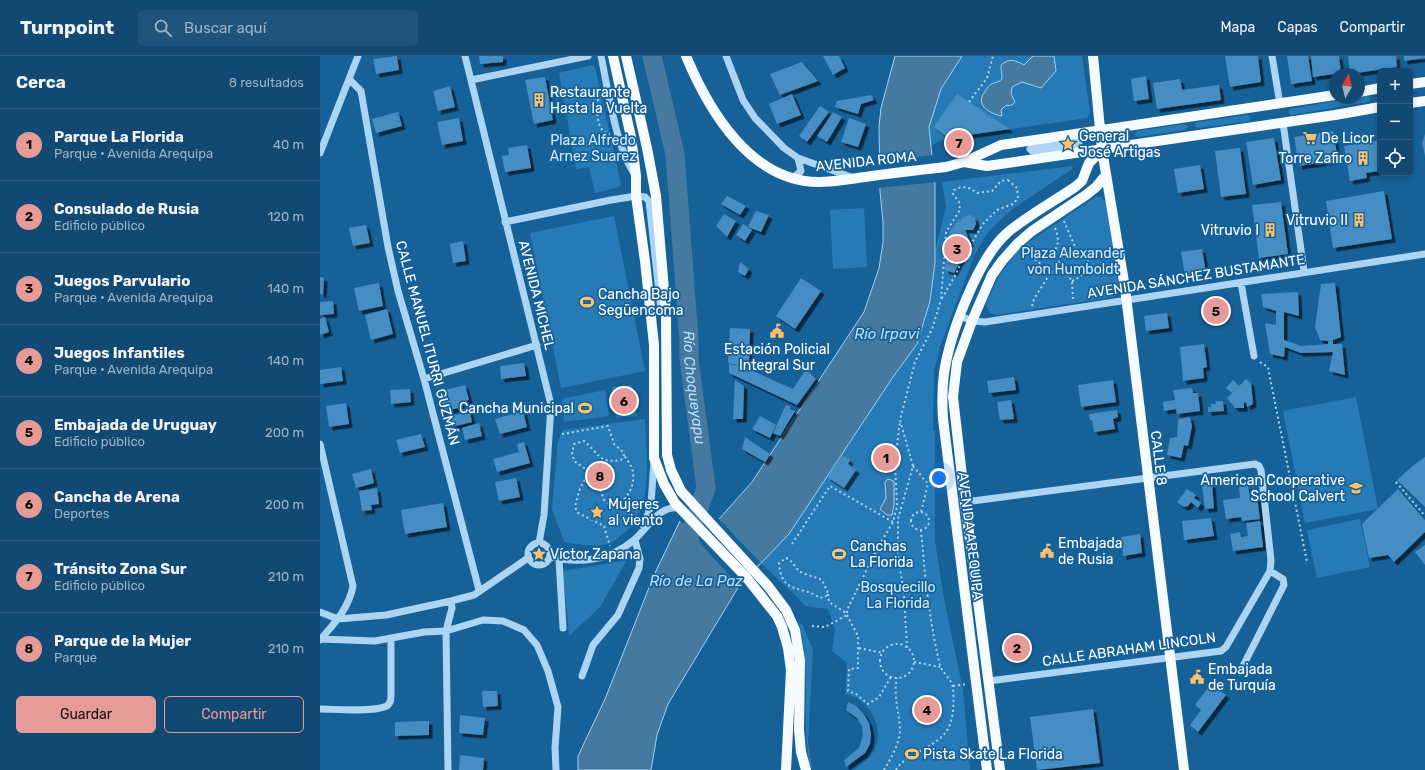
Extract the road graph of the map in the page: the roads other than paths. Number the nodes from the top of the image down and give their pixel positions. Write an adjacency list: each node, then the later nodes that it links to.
1 (358, 56): 11 (street)
2 (464, 56): 12 (street, AVENIDA MICHEL)
3 (588, 56): 12 (street)
4 (600, 56): 30 (street)
5 (613, 56): 30 (main road)
6 (626, 56): 41 (main road)
7 (686, 56): 31 (main road, AVENIDA ROMA)
8 (726, 56): 27 (street)
9 (1093, 56): 23 (main road, CALLE 8)
10 (1272, 56): 20 (street)
11 (350, 80): 26 (street); 44 (street, CALLE MANUEL ITURRI GUZMÁN)
12 (471, 80): 34 (street, AVENIDA MICHEL)
13 (1425, 82): 14 (main road)
14 (1413, 84)
15 (1377, 89): 16 (main road)
16 (1365, 91)
17 (1329, 96): 20 (main road, AVENIDA ROMA)
18 (1425, 101): 19 (main road)
19 (1413, 103)
20 (1280, 104): 22 (main road); 23 (main road, AVENIDA ROMA)
21 (1377, 108): 22 (main road, AVENIDA ROMA)
22 (1283, 123): 24 (main road, AVENIDA ROMA); 36 (street)
23 (1100, 130): 24 (main road, CALLE 8); 28 (main road, AVENIDA ROMA)
24 (1102, 150): 28 (main road, AVENIDA ROMA); 29 (main road, CALLE 8); 39 (main road, AVENIDA AREQUIPA)
25 (1032, 151): 25 (street)
26 (320, 153)
27 (798, 158): 31 (street); 32 (street)
28 (964, 162): 32 (main road, AVENIDA ROMA)
29 (1106, 175): 38 (main road, CALLE 8); 40 (main road, AVENIDA AREQUIPA)
30 (636, 176): 33 (main road)
31 (793, 178): 32 (main road, AVENIDA ROMA)
32 (853, 178)
33 (636, 196): 34 (street); 41 (street); 46 (main road)
34 (505, 222): 42 (street, AVENIDA MICHEL)
35 (1425, 254): 36 (street, AVENIDA SÁNCHEZ BUSTAMANTE)
36 (1304, 271): 37 (street, AVENIDA SÁNCHEZ BUSTAMANTE)
37 (1241, 283): 38 (street, AVENIDA SÁNCHEZ BUSTAMANTE); 43 (street)
38 (1126, 301): 40 (street, AVENIDA SÁNCHEZ BUSTAMANTE); 47 (main road, CALLE 8)
39 (960, 316): 40 (street); 49 (main road, AVENIDA AREQUIPA)
40 (972, 321): 48 (main road, AVENIDA AREQUIPA)
41 (666, 329): 58 (main road)
42 (537, 345): 44 (street); 53 (street, AVENIDA MICHEL)
43 (1254, 356)
44 (424, 379): 59 (street, CALLE MANUEL ITURRI GUZMÁN)
45 (320, 444): 62 (street)
46 (654, 458): 50 (main road); 51 (street)
47 (1148, 477): 48 (street); 57 (street); 67 (main road, CALLE 8)
48 (965, 502): 49 (main road); 70 (main road, AVENIDA AREQUIPA)
49 (953, 504): 71 (main road, AVENIDA AREQUIPA)
50 (678, 505): 51 (street); 58 (main road)
51 (643, 530): 52 (street)
52 (634, 540): 56 (street); 69 (street)
53 (539, 543): 54 (street); 55 (street)
54 (550, 556): 55 (street); 56 (street)
55 (528, 558): 59 (street)
56 (559, 558): 63 (street)
57 (1270, 571): 67 (street, CALLE ABRAHAM LINCOLN); 68 (street)
58 (750, 574): 75 (main road); 76 (main road)
59 (479, 590): 60 (street)
60 (452, 605): 62 (street); 64 (street)
61 (320, 612): 62 (street)
62 (338, 619): 66 (street)
63 (562, 628)
64 (446, 631): 65 (street); 73 (street); 74 (street)
65 (391, 638): 66 (street); 72 (street)
66 (320, 640)
67 (1171, 657): 70 (street, CALLE ABRAHAM LINCOLN); 79 (main road, CALLE 8)
68 (1240, 672)
69 (582, 676)
70 (989, 681): 71 (main road); 78 (main road, AVENIDA AREQUIPA)
71 (976, 683): 77 (main road, AVENIDA AREQUIPA)
72 (320, 709)
73 (448, 770)
74 (556, 770)
75 (786, 770)
76 (806, 770)
77 (987, 770)
78 (1000, 770)
79 (1184, 770)

